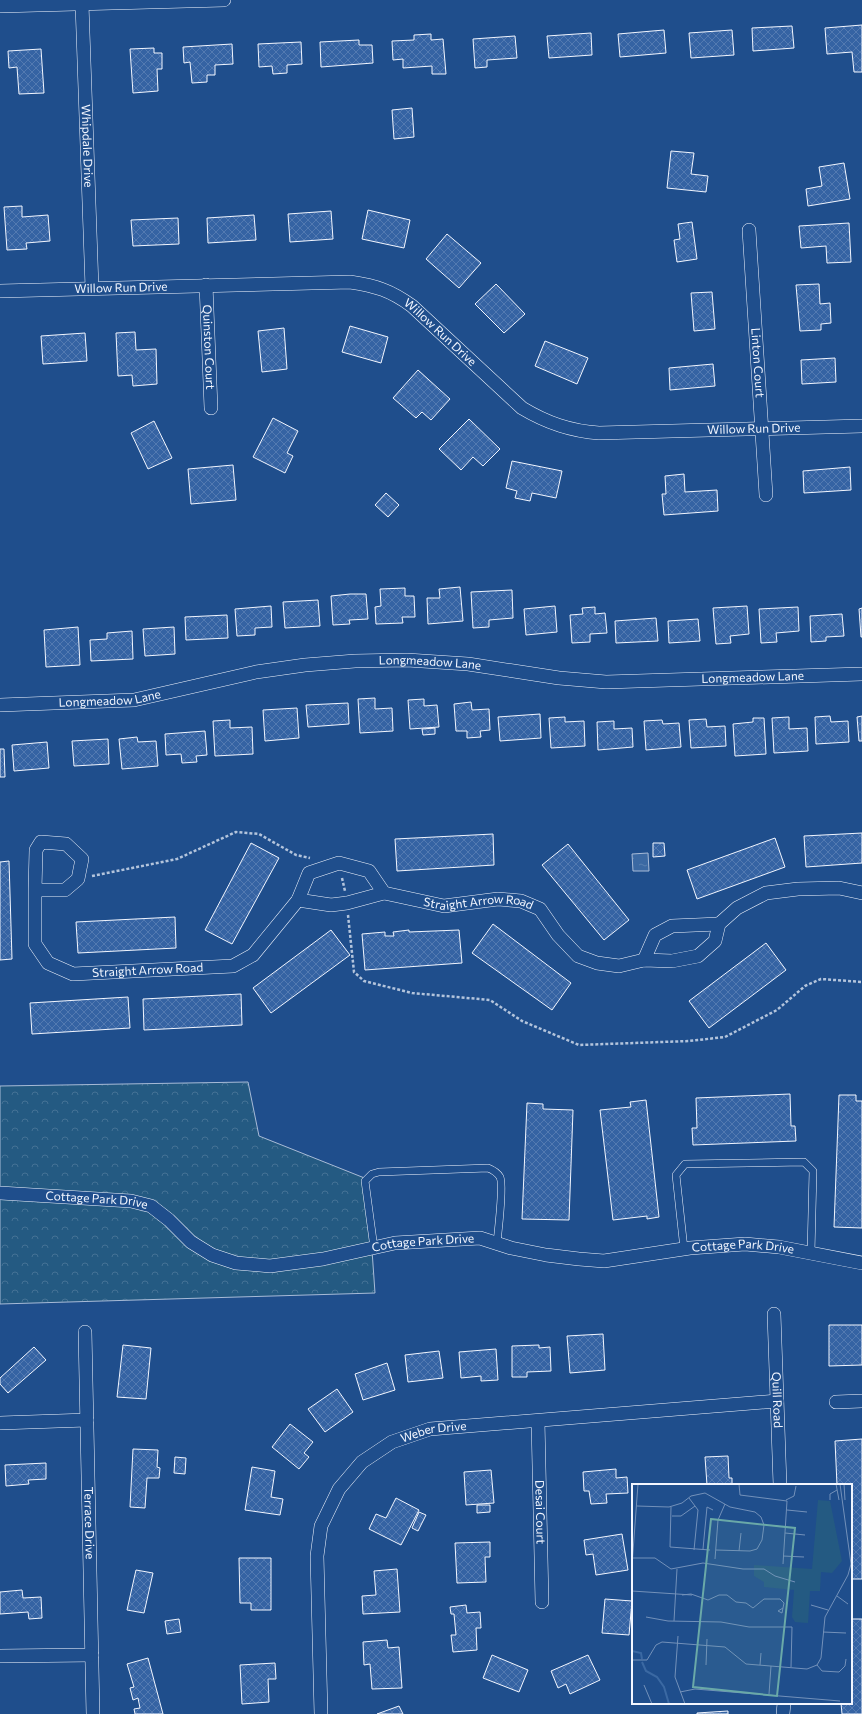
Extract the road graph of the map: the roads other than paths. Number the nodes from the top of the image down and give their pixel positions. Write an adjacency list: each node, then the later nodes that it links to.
1 (224, 0): 2 (street)
2 (82, 4): 3 (street); 6 (street, Whipdale Drive)
3 (0, 6)
4 (749, 230): 10 (street, Linton Court)
5 (206, 285): 6 (street, Willow Run Drive); 8 (street, Quinston Court); 10 (street, Willow Run Drive)
6 (92, 288): 7 (street, Willow Run Drive)
7 (0, 291)
8 (211, 408)
9 (862, 426): 10 (street, Willow Run Drive)
10 (760, 428): 11 (street, Linton Court)
11 (766, 495)
12 (862, 674): 13 (street, Longmeadow Lane)
13 (0, 705)
14 (35, 890): 14 (street, Straight Arrow Road); 17 (street, Straight Arrow Road)
15 (384, 893): 17 (street, Straight Arrow Road); 17 (street, Straight Arrow Road); 19 (street, Straight Arrow Road)
16 (862, 893): 18 (street)
17 (298, 900)
18 (719, 924): 19 (street); 19 (street, Straight Arrow Road)
19 (644, 960)
20 (0, 1193): 22 (street, Cottage Park Drive)
21 (497, 1243): 22 (street, Cottage Park Drive); 22 (lane); 23 (street, Cottage Park Drive)
22 (374, 1248)
23 (684, 1249): 24 (street, Cottage Park Drive); 24 (lane)
24 (811, 1252): 25 (street, Cottage Park Drive)
25 (862, 1263)
26 (774, 1314): 28 (street, Quill Road)
27 (86, 1332): 31 (street, Terrace Drive)
28 (777, 1401): 32 (street, Weber Drive); 34 (street, Quill Road)
29 (862, 1401): 30 (street)
30 (836, 1402)
31 (87, 1420): 33 (street); 36 (street, Terrace Drive)
32 (538, 1421): 35 (street, Desai Court); 40 (street, Weber Drive)
33 (0, 1423)
34 (780, 1484)
35 (542, 1602)
36 (92, 1655): 37 (street); 39 (street, Terrace Drive)
37 (0, 1656)
38 (784, 1704): 41 (street)
39 (94, 1714)
40 (321, 1714)
41 (783, 1714)

